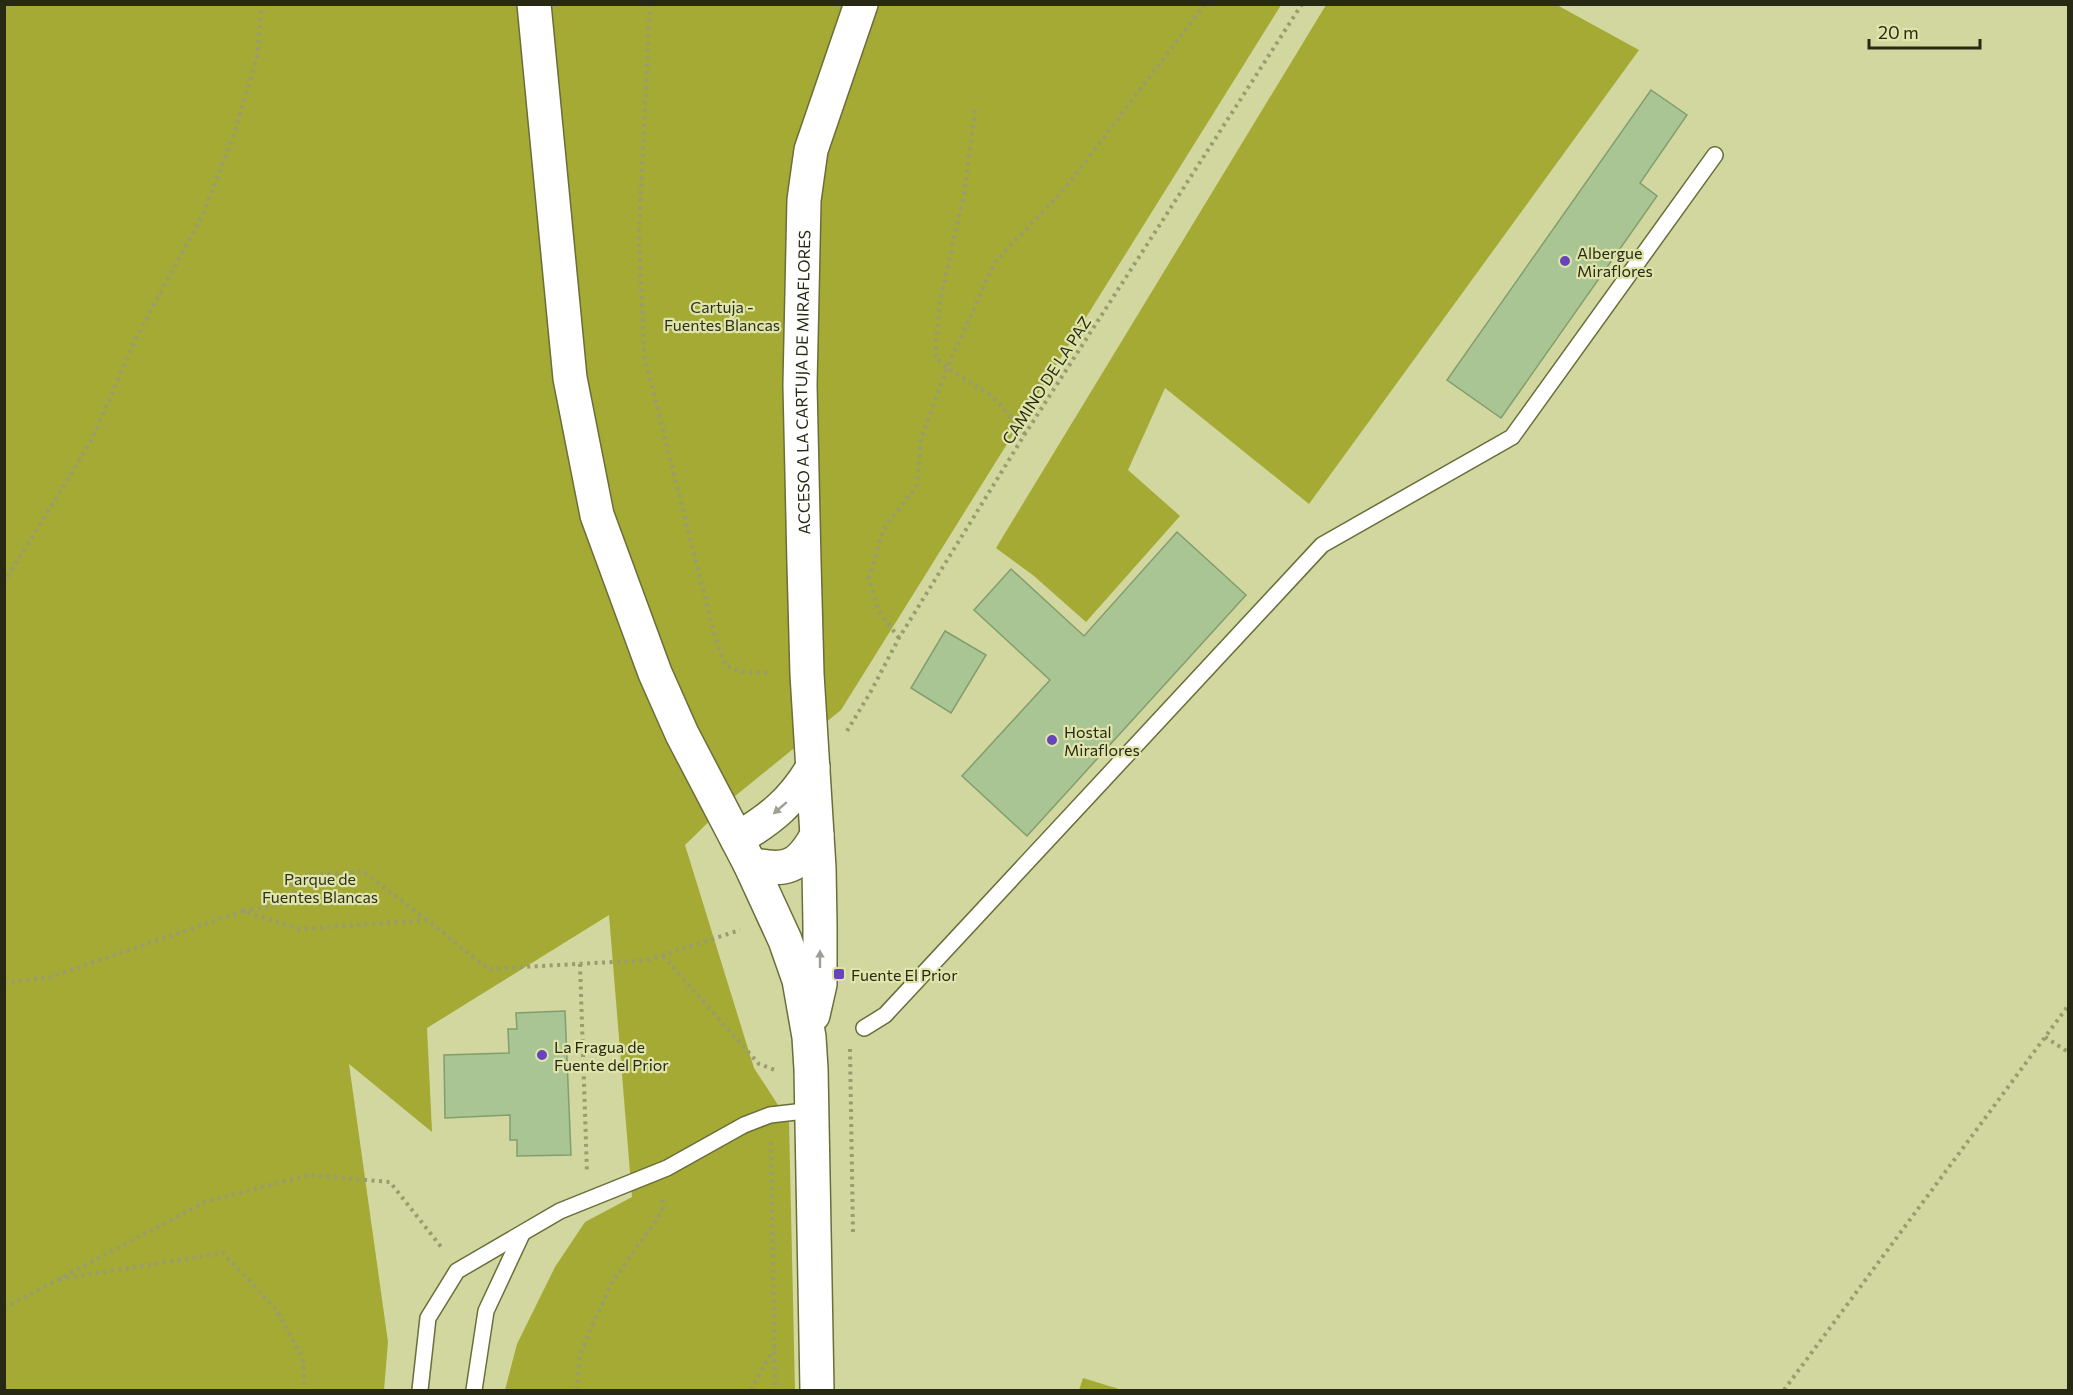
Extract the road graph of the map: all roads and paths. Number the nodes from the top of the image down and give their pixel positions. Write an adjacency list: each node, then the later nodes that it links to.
1 (262, 4): 11 (path)
2 (534, 4): 16 (main road)
3 (650, 4): 13 (path)
4 (861, 4): 13 (main road, ACCESO A LA CARTUJA DE MIRAFLORES)
5 (1205, 4): 9 (path)
6 (1302, 4): 10 (path, CAMINO DE LA PAZ)
7 (975, 110): 9 (path)
8 (1715, 155): 26 (lane)
9 (947, 368): 10 (path); 12 (path)
10 (1025, 434): 12 (path, CAMINO DE LA PAZ)
11 (4, 583)
12 (898, 638): 14 (path, CAMINO DE LA PAZ)
13 (807, 674): 14 (main road, ACCESO A LA CARTUJA DE MIRAFLORES)
14 (813, 767): 15 (main road, ACCESO A LA CARTUJA DE MIRAFLORES); 16 (main road, one-way to 16)
15 (817, 835): 16 (main road); 27 (main road, ACCESO A LA CARTUJA DE MIRAFLORES, one-way to 15)
16 (744, 851): 27 (main road)
17 (326, 899): 18 (path)
18 (294, 901): 19 (path); 20 (path)
19 (243, 911): 20 (path); 24 (path)
20 (427, 920): 23 (path)
21 (742, 929): 22 (path)
22 (663, 956): 23 (path); 30 (path)
23 (580, 964): 33 (path)
24 (4, 983)
25 (2068, 1006): 28 (path)
26 (864, 1028)
27 (809, 1037): 31 (main road)
28 (2045, 1037): 29 (path); 45 (path)
29 (2068, 1052)
30 (775, 1070)
31 (813, 1110): 32 (lane); 44 (main road)
32 (667, 1168): 33 (lane); 42 (path)
33 (588, 1200): 34 (lane)
34 (522, 1234): 35 (lane); 41 (lane)
35 (457, 1271): 36 (path); 40 (lane)
36 (55, 1280): 37 (path); 39 (path)
37 (4, 1308)
38 (774, 1349): 43 (path)
39 (304, 1390)
40 (420, 1390)
41 (474, 1390)
42 (577, 1390)
43 (751, 1390)
44 (817, 1390)
45 (1784, 1390)

